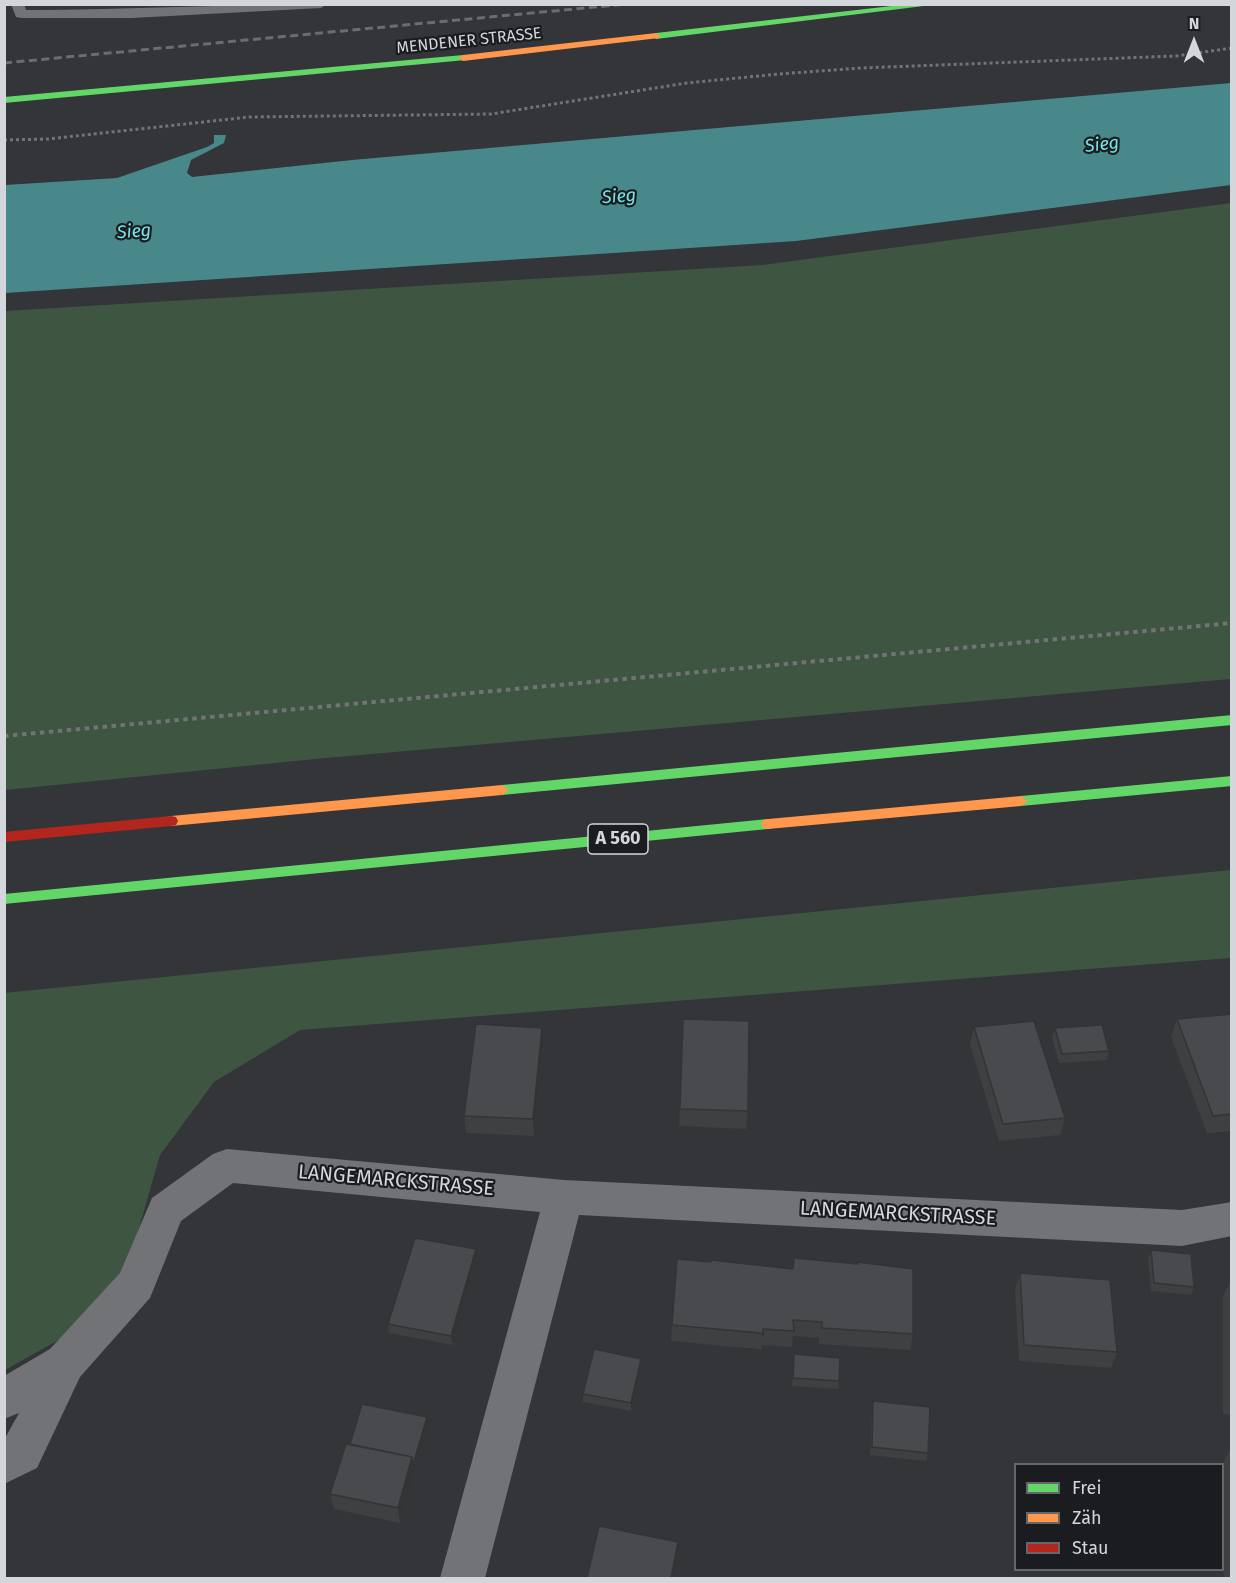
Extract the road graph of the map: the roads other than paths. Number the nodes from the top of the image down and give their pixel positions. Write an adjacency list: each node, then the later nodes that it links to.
1 (17, 4): 4 (lane)
2 (51, 4): 3 (lane)
3 (80, 4)
4 (321, 4)
5 (936, 4): 6 (main road, MENDENER STRASSE)
6 (873, 9): 7 (main road, MENDENER STRASSE)
7 (4, 100)
8 (1232, 720): 10 (main road)
9 (1232, 781): 11 (main road, A 560)
10 (4, 837)
11 (4, 899)
12 (564, 1197): 13 (street, LANGEMARCKSTRASSE); 14 (street, LANGEMARCKSTRASSE); 17 (street)
13 (1232, 1219)
14 (65, 1363): 15 (street); 16 (street)
15 (4, 1399)
16 (4, 1463)
17 (462, 1578)

